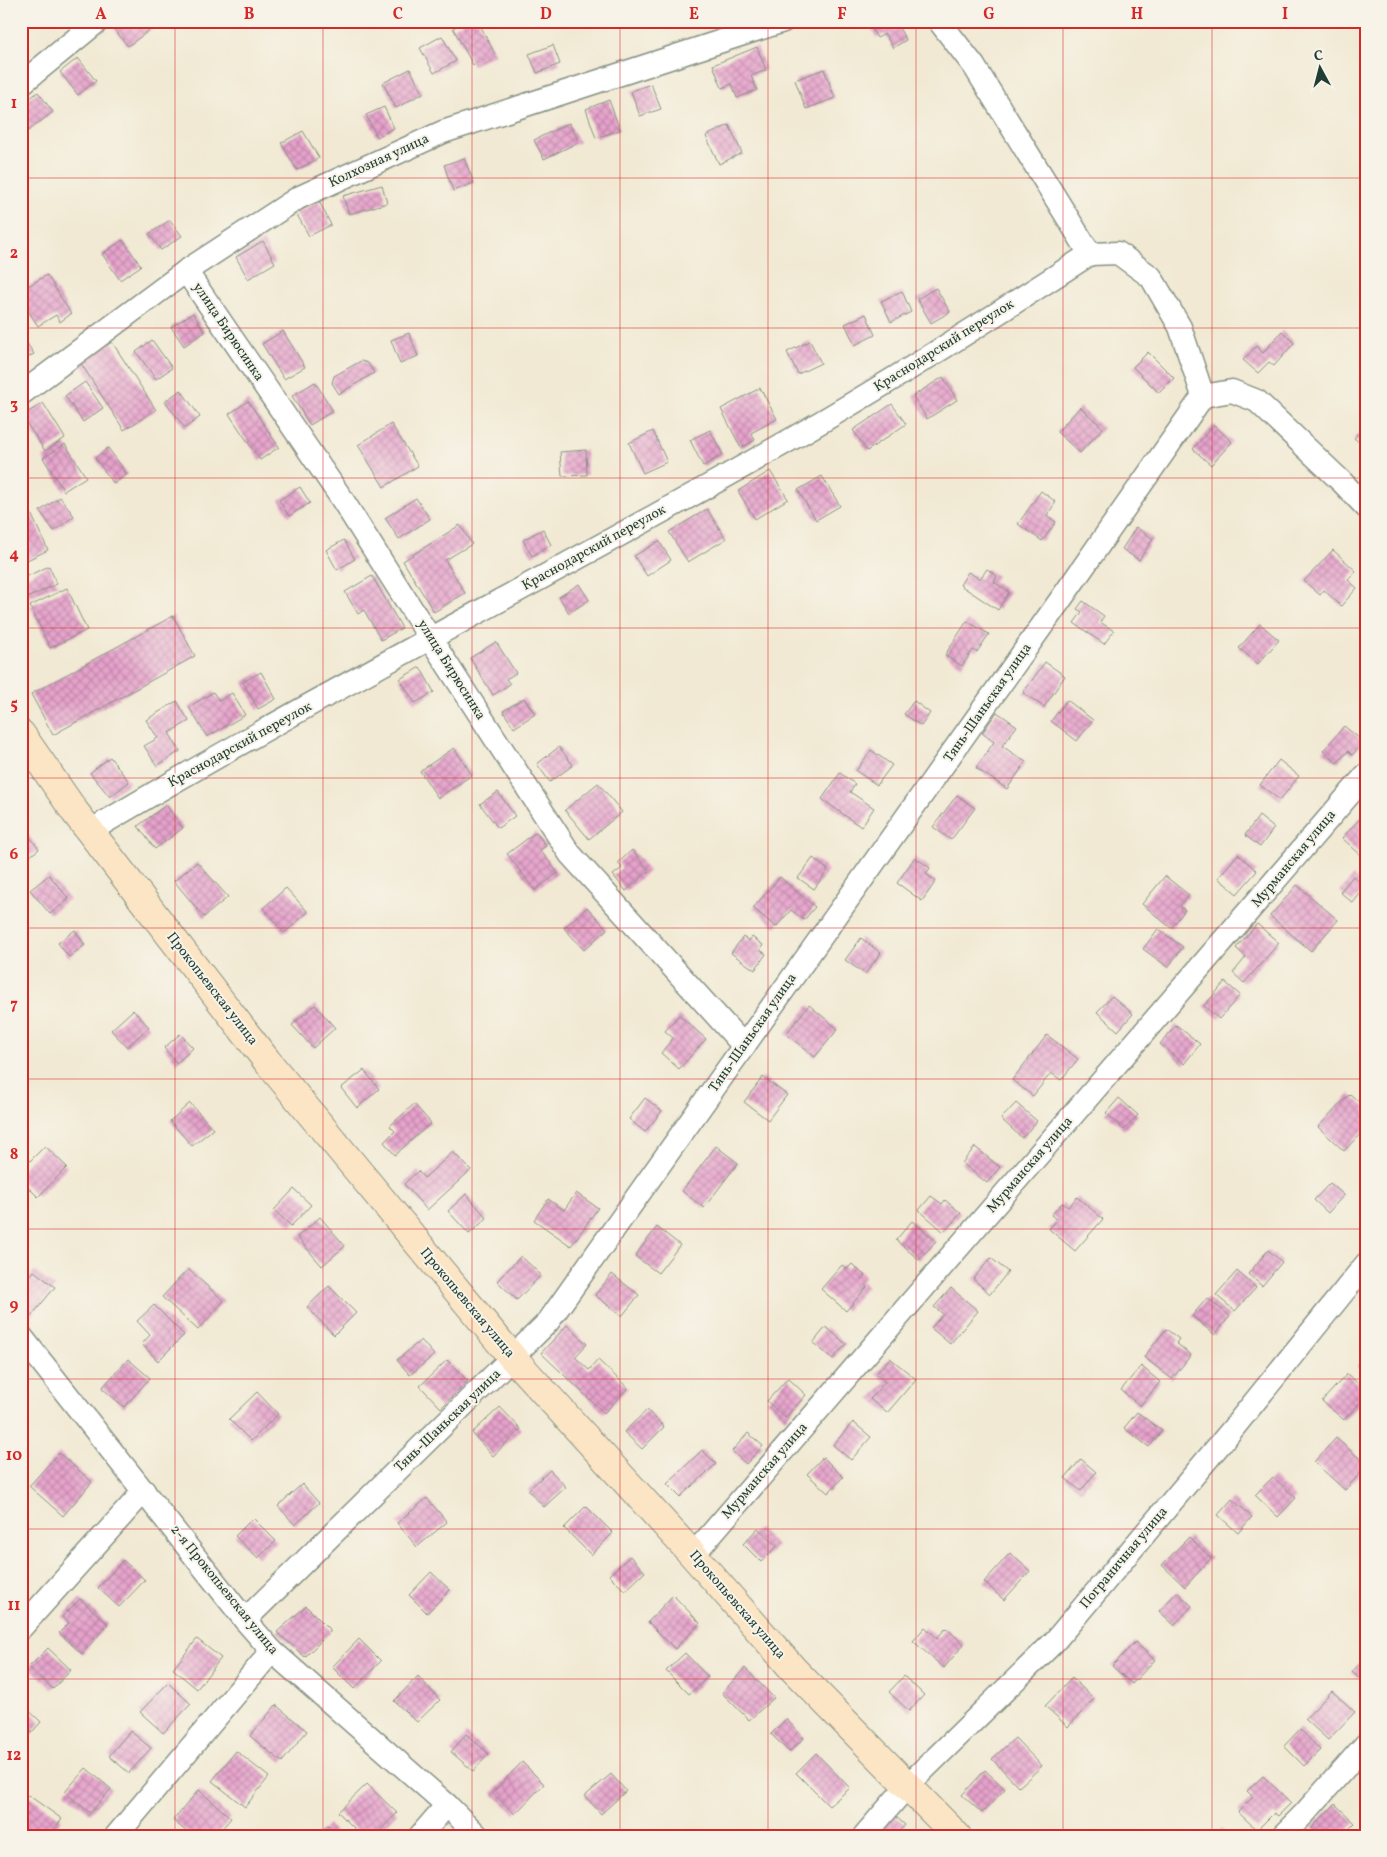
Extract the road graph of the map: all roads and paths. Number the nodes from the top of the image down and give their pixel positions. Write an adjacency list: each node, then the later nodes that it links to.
1 (98, 21): 4 (street)
2 (782, 21): 6 (street, Колхозная улица)
3 (940, 21): 5 (street)
4 (21, 84)
5 (1090, 254): 8 (street); 10 (street, Краснодарский переулок)
6 (186, 271): 7 (street, Колхозная улица); 10 (street, улица Бирюсинка)
7 (21, 394)
8 (1202, 396): 9 (street); 14 (street, Тянь-Шаньская улица)
9 (1366, 506)
10 (430, 638): 13 (street, Краснодарский переулок); 14 (street, улица Бирюсинка)
11 (21, 734): 13 (main road, Прокопьевская улица)
12 (1366, 775): 19 (street, Мурманская улица)
13 (90, 831): 17 (main road, Прокопьевская улица)
14 (744, 1046): 17 (street, Тянь-Шаньская улица)
15 (1366, 1264): 24 (street, Пограничная улица)
16 (21, 1336): 18 (street, 2-я Прокопьевская улица)
17 (512, 1358): 19 (main road, Прокопьевская улица); 20 (street, Тянь-Шаньская улица)
18 (144, 1491): 20 (street, 2-я Прокопьевская улица); 21 (street)
19 (693, 1555): 24 (main road, Прокопьевская улица)
20 (245, 1620): 22 (street, 2-я Прокопьевская улица)
21 (21, 1628)
22 (272, 1651): 25 (street, 2-я Прокопьевская улица); 26 (street)
23 (1366, 1744): 31 (street)
24 (908, 1785): 29 (street, Пограничная улица); 30 (main road, Прокопьевская улица)
25 (447, 1805): 27 (street); 28 (street, 2-я Прокопьевская улица)
26 (116, 1836)
27 (420, 1836)
28 (478, 1836)
29 (864, 1836)
30 (956, 1836)
31 (1282, 1836)

